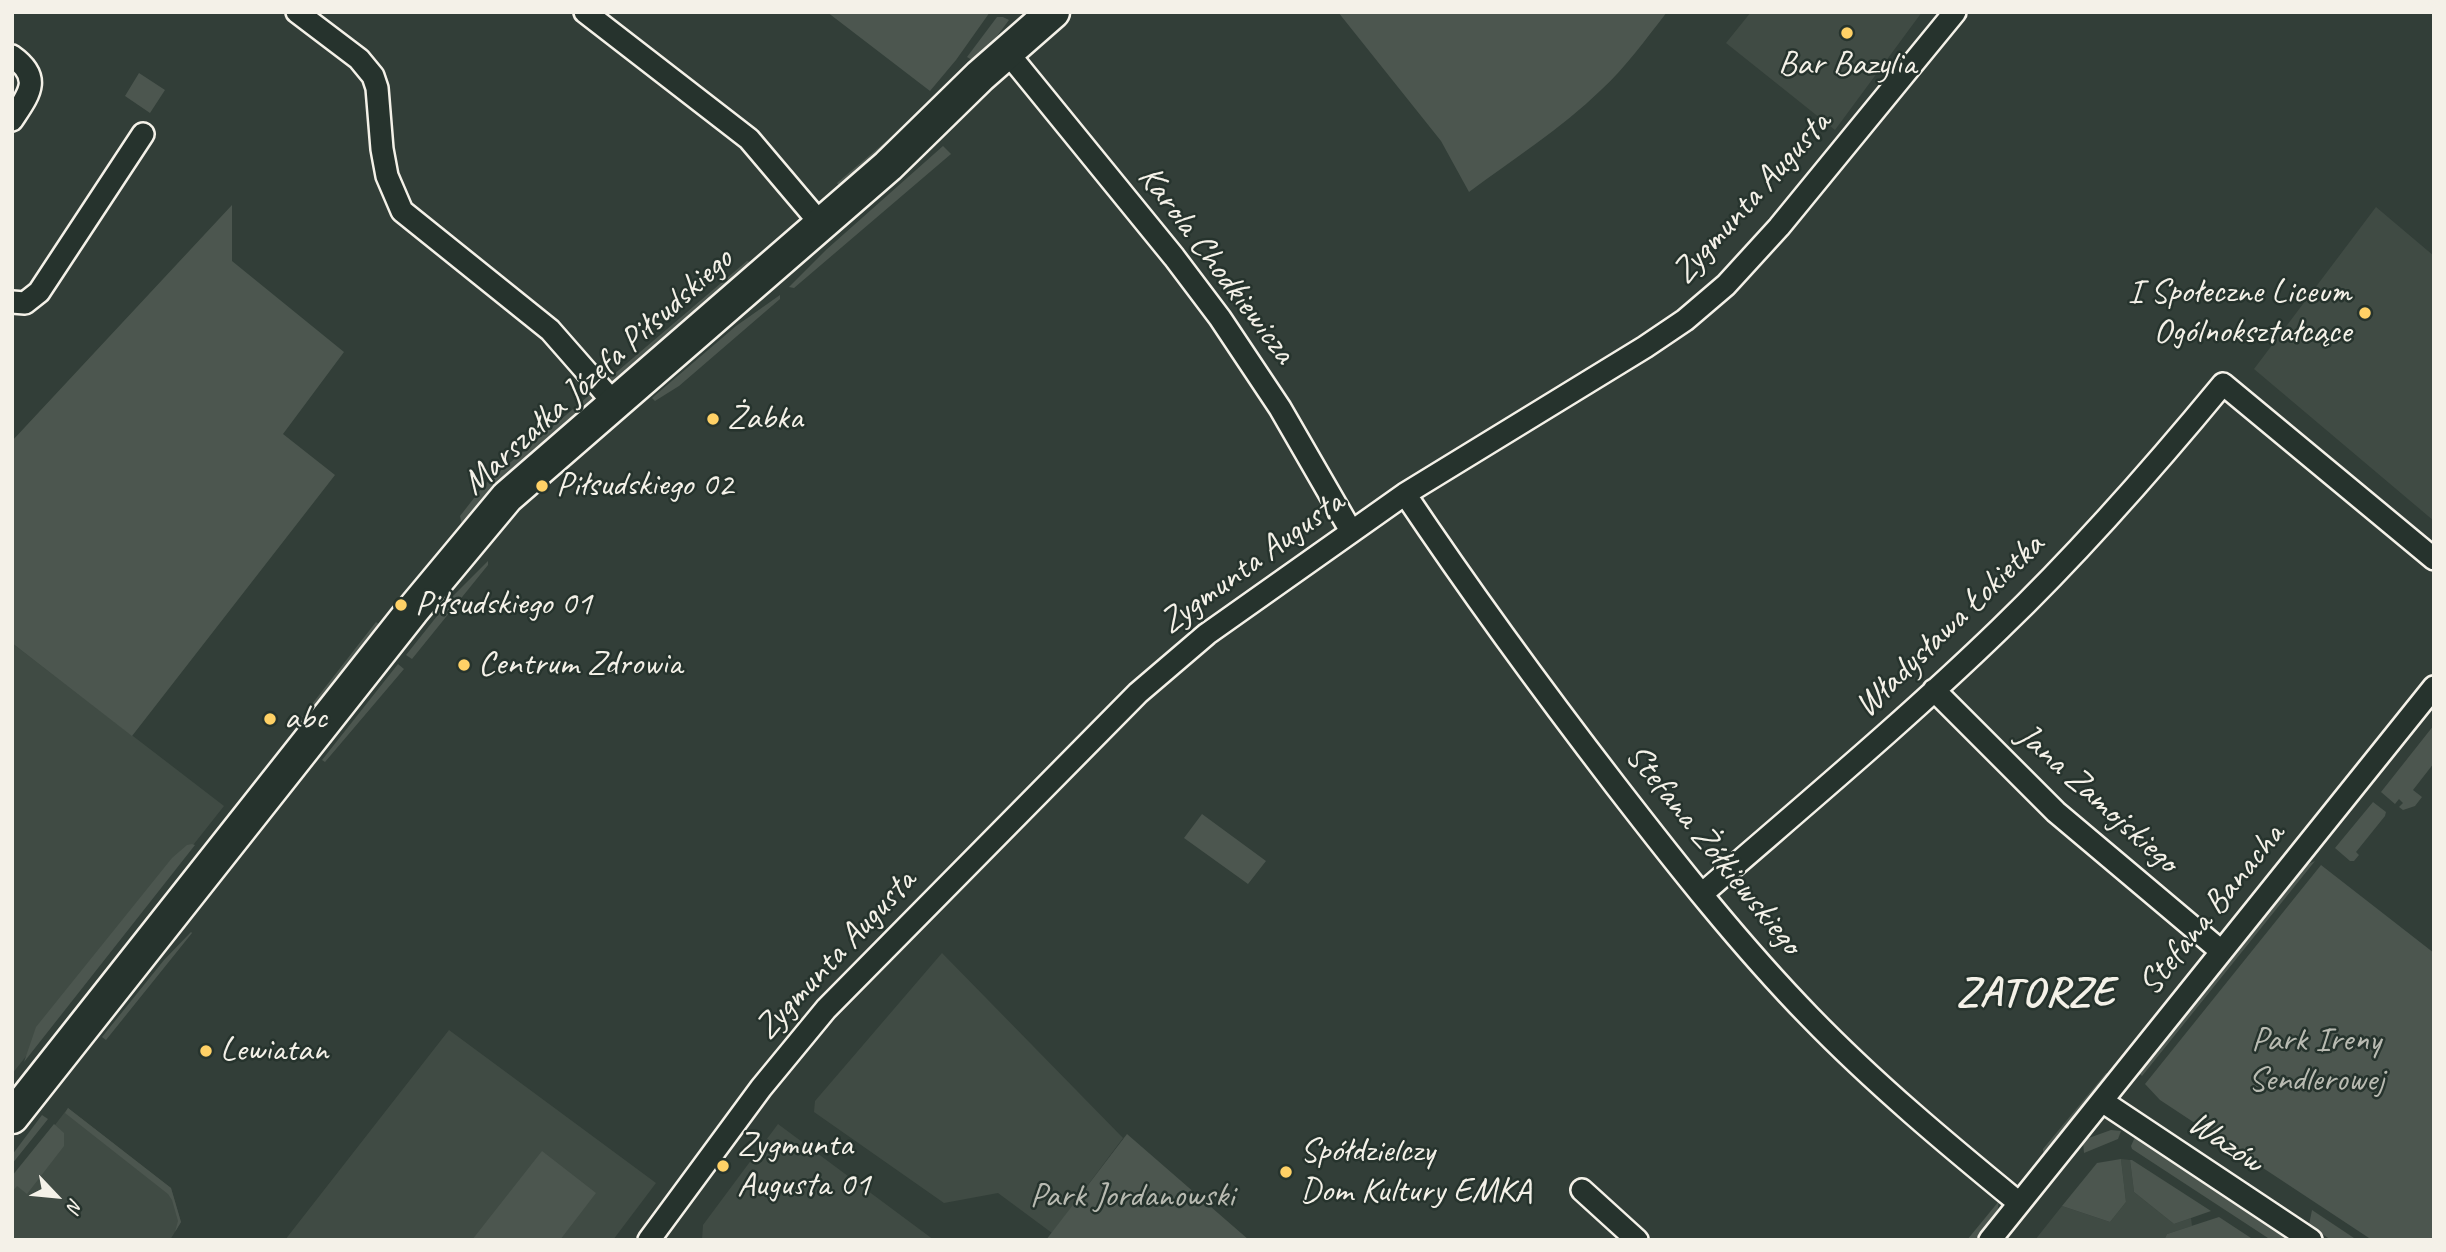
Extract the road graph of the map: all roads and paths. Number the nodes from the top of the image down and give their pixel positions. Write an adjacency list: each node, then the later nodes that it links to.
1 (297, 12): 13 (street)
2 (586, 12): 11 (street)
3 (1021, 12): 8 (street, Marszałka Józefa Piłsudskiego)
4 (1053, 12): 6 (street, Marszałka Józefa Piłsudskiego)
5 (1955, 12): 14 (street, Zygmunta Augusta)
6 (1007, 52): 8 (street, Marszałka Józefa Piłsudskiego); 15 (street, Karola Chodkiewicza)
7 (12, 56): 9 (street)
8 (979, 76): 11 (street, Marszałka Józefa Piłsudskiego)
9 (12, 120)
10 (144, 134): 12 (street)
11 (821, 224): 13 (street, Marszałka Józefa Piłsudskiego)
12 (12, 302)
13 (614, 403): 22 (street, Marszałka Józefa Piłsudskiego)
14 (1405, 494): 15 (street, Zygmunta Augusta); 19 (street, Stefana Żółkiewskiego)
15 (1351, 531): 25 (street, Zygmunta Augusta)
16 (2434, 559): 18 (street, Władysława Łokietka)
17 (2434, 687): 20 (street, Stefana Banacha)
18 (1934, 690): 19 (street, Władysława Łokietka); 20 (street, Jana Zamojskiego)
19 (1702, 894): 24 (street, Stefana Żółkiewskiego)
20 (2221, 951): 21 (street, Stefana Banacha)
21 (2102, 1101): 24 (street, Stefana Banacha); 28 (street, Wazów)
22 (12, 1117)
23 (1583, 1190): 26 (street)
24 (2019, 1203): 27 (street, Stefana Banacha)
25 (649, 1240)
26 (1637, 1240)
27 (1990, 1240)
28 (2311, 1240)

